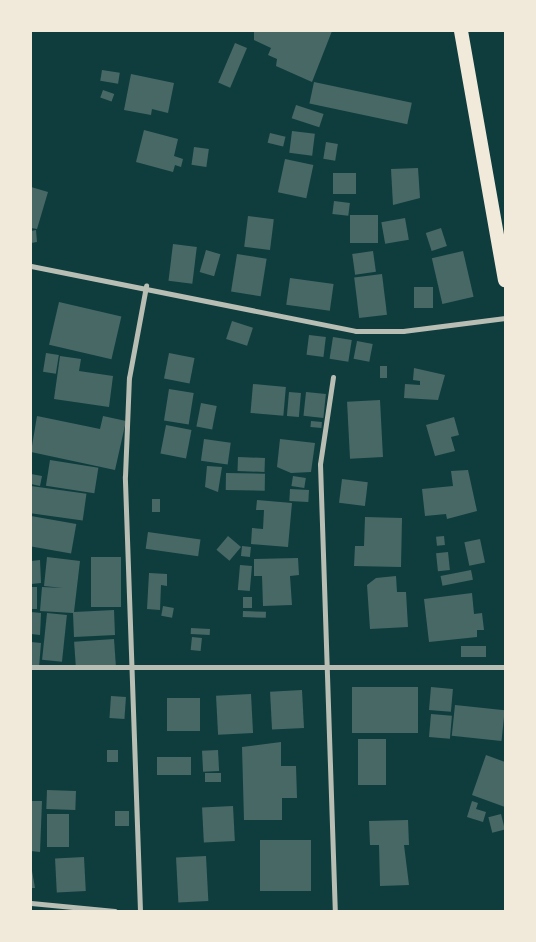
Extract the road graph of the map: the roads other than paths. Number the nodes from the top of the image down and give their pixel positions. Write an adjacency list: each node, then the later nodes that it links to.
1 (461, 31): 3 (highway)
2 (31, 266): 4 (street)
3 (505, 280)
4 (146, 286): 5 (street); 8 (street)
5 (505, 318)
6 (334, 377): 10 (street)
7 (31, 667): 8 (street)
8 (130, 667): 10 (street); 13 (street)
9 (505, 668): 10 (street)
10 (326, 670): 14 (street)
11 (31, 903): 12 (street)
12 (116, 911)
13 (140, 911)
14 (335, 911)

